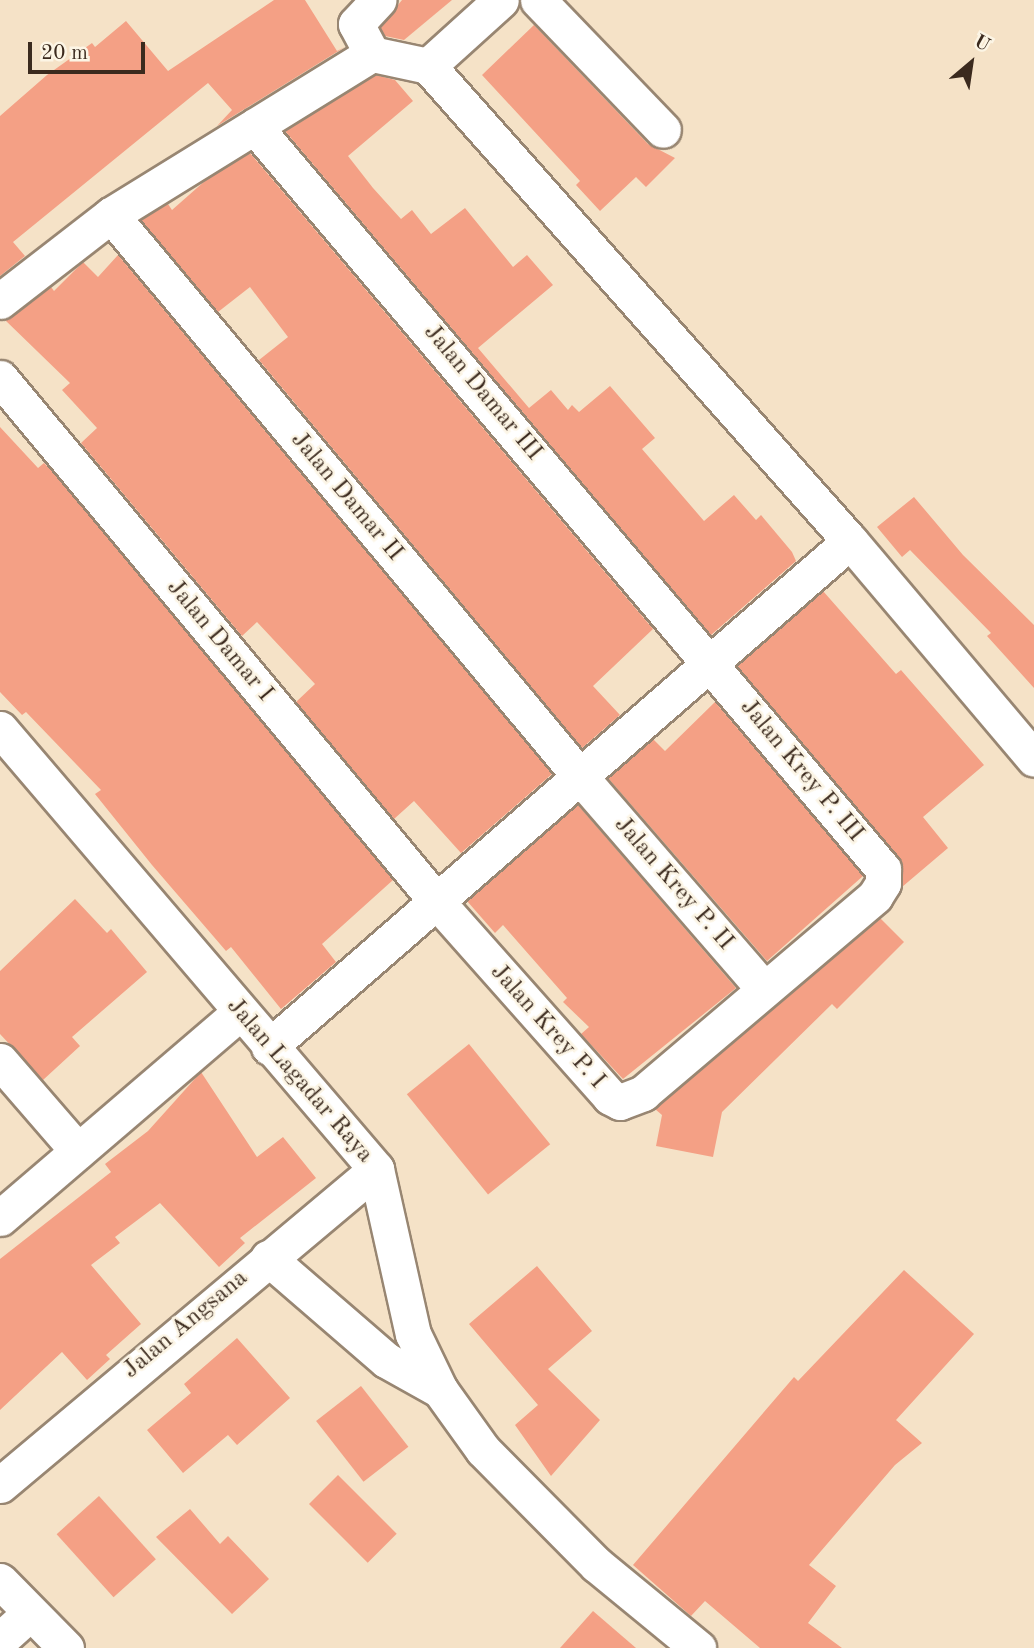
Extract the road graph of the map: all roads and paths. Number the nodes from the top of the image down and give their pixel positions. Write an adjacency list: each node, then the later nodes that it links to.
1 (378, 0): 4 (street)
2 (501, 0): 5 (street)
3 (538, 0): 7 (street)
4 (372, 54): 5 (street); 6 (street)
5 (428, 66): 11 (street)
6 (254, 125): 8 (street); 12 (street, Jalan Damar III)
7 (663, 130)
8 (111, 215): 9 (street); 15 (street, Jalan Damar II)
9 (0, 301)
10 (0, 379): 16 (street, Jalan Damar I)
11 (850, 541): 12 (street); 14 (street)
12 (709, 661): 15 (street); 17 (street, Jalan Krey P. III)
13 (0, 729): 18 (street, Jalan Lagadar Raya)
14 (1034, 759)
15 (582, 779): 16 (street); 17 (street, Jalan Krey P. II)
16 (438, 903): 17 (street, Jalan Krey P. I); 19 (street)
17 (764, 989)
18 (239, 1013): 19 (street, Jalan Lagadar Raya); 21 (street)
19 (269, 1047): 22 (street, Jalan Lagadar Raya)
20 (0, 1061): 21 (street)
21 (78, 1151): 23 (street)
22 (376, 1169): 24 (street, Jalan Angsana); 25 (street, Jalan Lagadar Raya)
23 (0, 1218)
24 (268, 1258): 25 (street); 26 (street, Jalan Angsana)
25 (440, 1390): 31 (street, Jalan Lagadar Raya)
26 (0, 1485)
27 (0, 1581): 28 (street)
28 (30, 1613): 29 (street); 30 (street)
29 (0, 1640)
30 (66, 1648)
31 (698, 1648)

